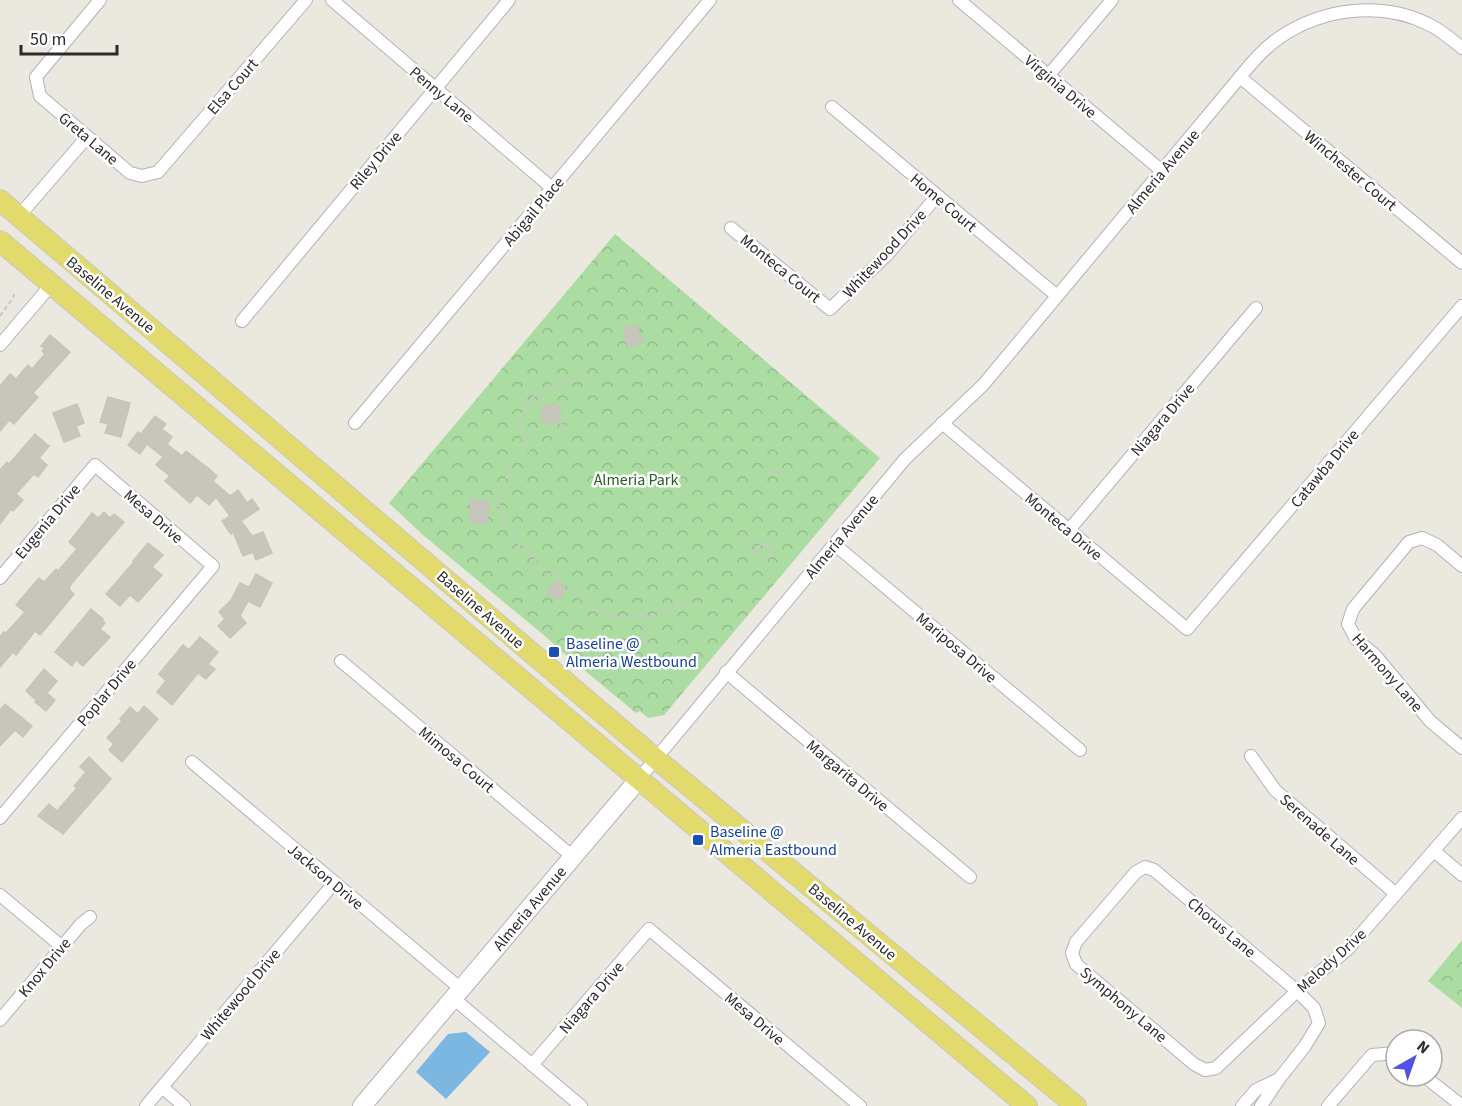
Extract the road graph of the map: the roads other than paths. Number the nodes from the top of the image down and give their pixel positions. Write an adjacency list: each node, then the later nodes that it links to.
1 (100, 0): 14 (street, Greta Lane)
2 (306, 0): 16 (street, Elsa Court)
3 (332, 0): 12 (street, Penny Lane)
4 (509, 0): 12 (street, Riley Drive)
5 (710, 0): 17 (street, Abigail Place)
6 (959, 0): 10 (street, Virginia Drive)
7 (1112, 0): 10 (street)
8 (1342, 6): 9 (street, Almeria Avenue); 11 (street, Almeria Avenue)
9 (1462, 48)
10 (1048, 75): 15 (street, Virginia Drive)
11 (1240, 76): 15 (street, Almeria Avenue); 23 (street, Winchester Court)
12 (435, 88): 17 (street, Penny Lane); 29 (street, Riley Drive)
13 (832, 106): 18 (street, Home Court)
14 (87, 137): 16 (street, Greta Lane); 20 (street)
15 (1162, 171): 25 (street, Almeria Avenue)
16 (158, 172)
17 (552, 188): 31 (street, Abigail Place)
18 (936, 196): 25 (street, Home Court); 28 (street, Whitewood Drive)
19 (0, 200): 20 (main road, Baseline Avenue)
20 (19, 216): 45 (main road, Baseline Avenue)
21 (731, 228): 28 (street, Monteca Court)
22 (0, 241): 24 (main road, Baseline Avenue)
23 (1462, 263)
24 (51, 285): 30 (street); 47 (main road, Baseline Avenue)
25 (1057, 296): 32 (street, Almeria Avenue)
26 (1462, 306): 39 (street, Catawba Drive)
27 (1256, 308): 34 (street, Niagara Drive)
28 (830, 309)
29 (242, 321)
30 (0, 345)
31 (355, 423)
32 (942, 423): 34 (street, Monteca Drive); 35 (street, Almeria Avenue)
33 (95, 465): 36 (street, Mesa Drive); 38 (street, Eugenia Drive)
34 (1069, 530): 39 (street, Monteca Drive)
35 (834, 544): 41 (street, Almeria Avenue); 43 (street, Mariposa Drive)
36 (213, 566): 48 (street, Poplar Drive)
37 (1462, 566): 42 (street, Harmony Lane)
38 (0, 578)
39 (1186, 629)
40 (341, 661): 51 (street, Mimosa Court)
41 (726, 672): 45 (street, Almeria Avenue); 54 (street, Margarita Drive)
42 (1462, 748)
43 (1080, 750)
44 (1251, 756): 56 (street, Serenade Lane)
45 (656, 758): 47 (street, Almeria Avenue); 76 (main road, Baseline Avenue)
46 (192, 762): 55 (street, Jackson Drive)
47 (638, 780): 51 (street, Almeria Avenue); 75 (main road, Baseline Avenue)
48 (0, 818)
49 (1462, 818): 50 (street, Melody Drive)
50 (1434, 851): 53 (street); 56 (street, Melody Drive)
51 (573, 857): 62 (street, Almeria Avenue)
52 (1145, 867): 61 (street, Chorus Lane); 66 (street, Symphony Lane)
53 (1462, 874)
54 (970, 877)
55 (334, 883): 62 (street, Jackson Drive); 68 (street, Whitewood Drive)
56 (1396, 894): 61 (street, Melody Drive)
57 (0, 895): 60 (street)
58 (90, 917): 60 (street, Knox Drive)
59 (649, 929): 65 (street, Niagara Drive); 74 (street, Mesa Drive)
60 (61, 946): 63 (street, Knox Drive)
61 (1297, 991): 66 (street, Melody Drive); 67 (street, Chorus Lane)
62 (457, 994): 65 (street, Jackson Drive); 72 (street, Almeria Avenue)
63 (0, 1020)
64 (1384, 1054): 79 (street)
65 (532, 1065): 73 (street, Jackson Drive)
66 (1216, 1068)
67 (1279, 1079): 77 (street); 78 (street)
68 (162, 1087): 70 (street, Whitewood Drive); 71 (street)
69 (1439, 1088): 80 (street)
70 (146, 1106)
71 (184, 1106)
72 (362, 1106)
73 (581, 1106)
74 (860, 1106)
75 (1027, 1106)
76 (1076, 1106)
77 (1242, 1106)
78 (1261, 1106)
79 (1328, 1106)
80 (1462, 1106)

